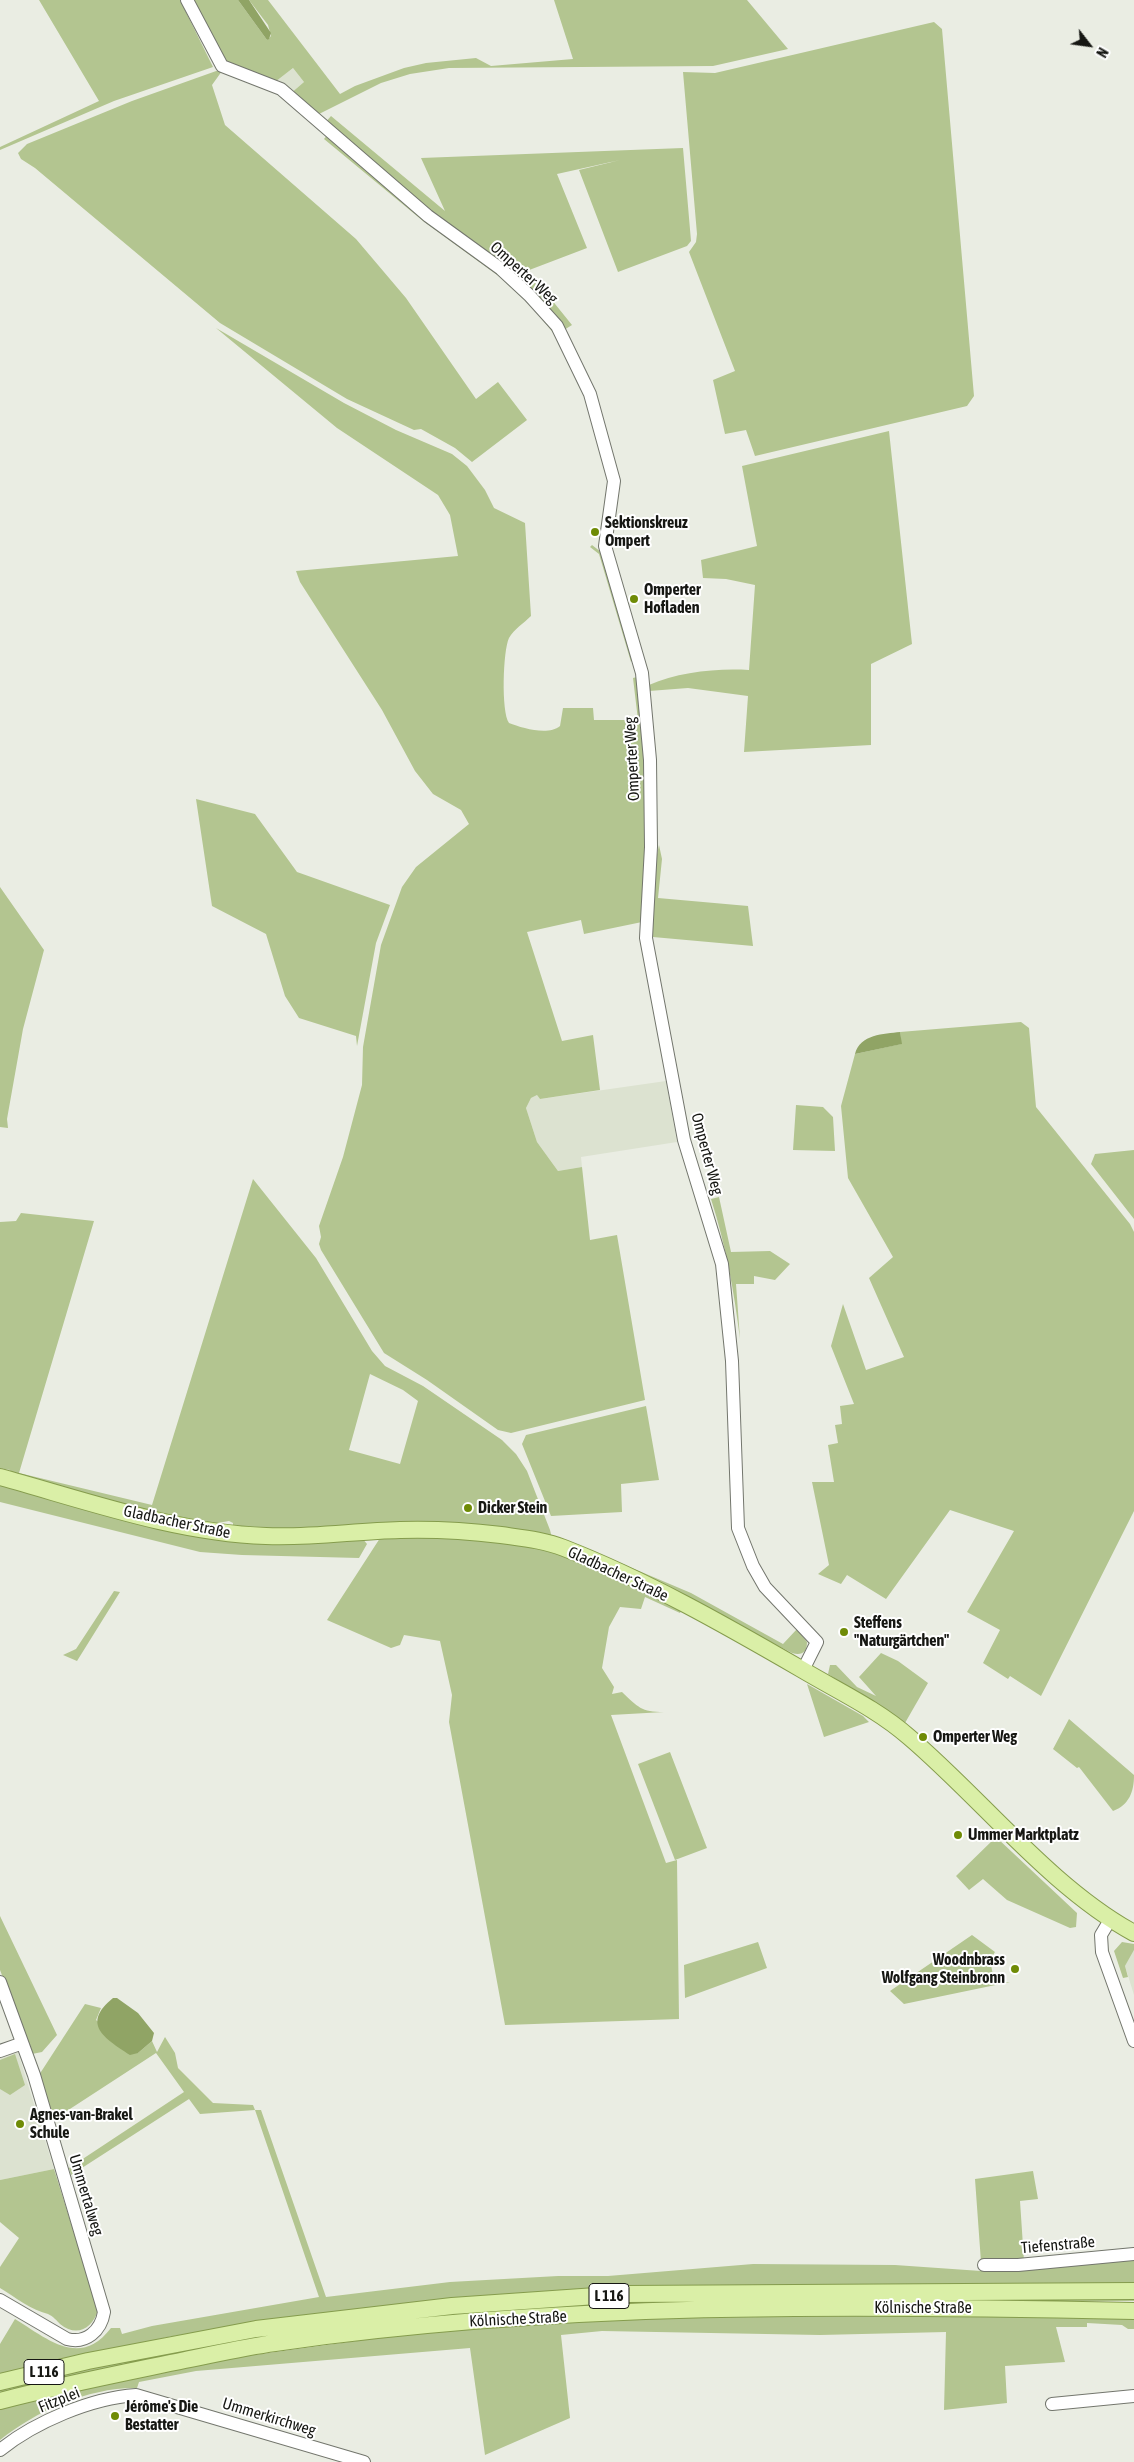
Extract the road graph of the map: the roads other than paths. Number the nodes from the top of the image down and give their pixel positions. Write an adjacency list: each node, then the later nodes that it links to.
1 (187, 0): 3 (street, Omperter Weg)
2 (0, 1477): 3 (main road, Gladbacher Straße)
3 (803, 1670): 4 (main road, Gladbacher Straße)
4 (1110, 1920): 5 (main road, Gladbacher Straße); 7 (street)
5 (1134, 1933)
6 (0, 1982): 8 (street, Ummertalweg)
7 (1134, 2041)
8 (20, 2044): 9 (street); 13 (street, Ummertalweg)
9 (0, 2051)
10 (1134, 2254): 11 (street, Tiefenstraße)
11 (984, 2265)
12 (1134, 2291): 15 (main road, Kölnische Straße / L 116)
13 (0, 2300)
14 (1134, 2311): 18 (main road, Kölnische Straße / L 116)
15 (0, 2382)
16 (136, 2395): 20 (street, Fitzplei); 21 (street, Ummerkirchweg)
17 (1134, 2396): 19 (street)
18 (0, 2401)
19 (1052, 2404)
20 (0, 2450)
21 (364, 2462)

